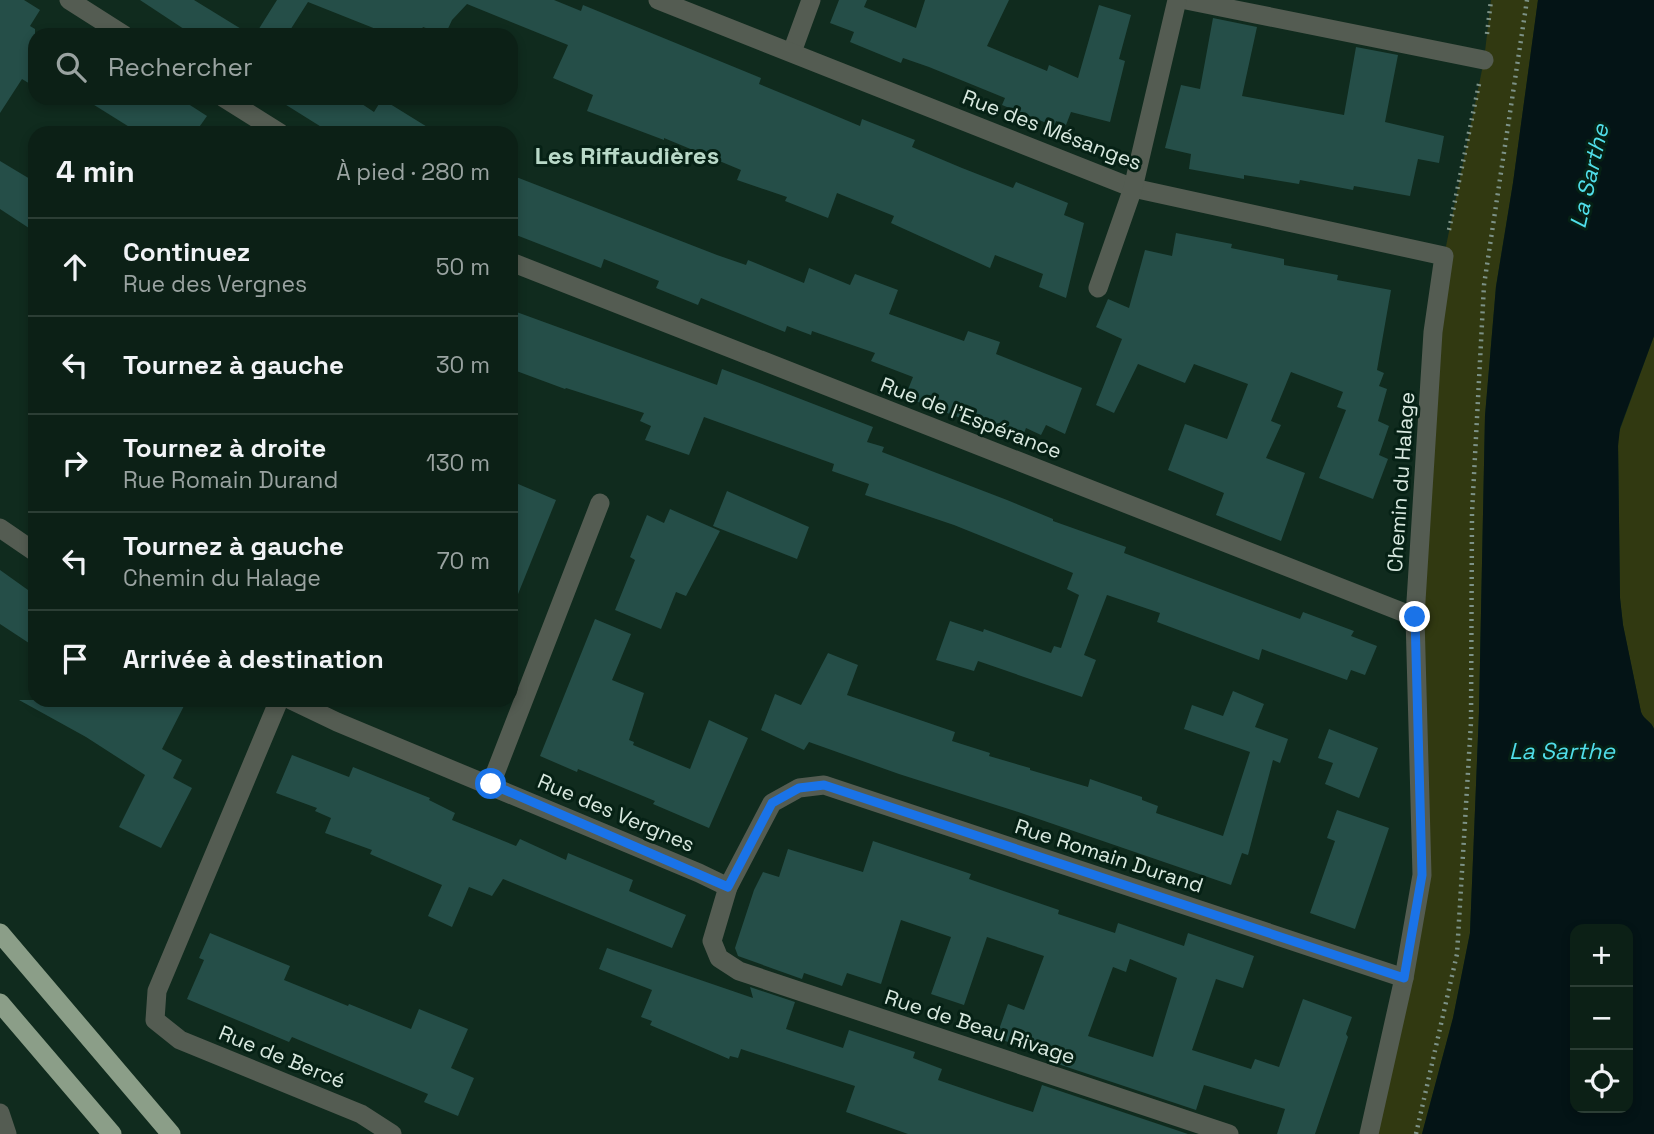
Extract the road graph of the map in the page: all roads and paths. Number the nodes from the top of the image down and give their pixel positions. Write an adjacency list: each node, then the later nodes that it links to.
1 (69, 0): 8 (street)
2 (658, 0): 9 (street, Rue des Mésanges)
3 (811, 0): 9 (street)
4 (1177, 0): 13 (street)
5 (1186, 0): 10 (street)
6 (1491, 0): 10 (path)
7 (1527, 0): 33 (path)
8 (113, 28)
9 (792, 52): 13 (street, Rue des Mésanges)
10 (1484, 60): 14 (path)
11 (236, 105): 12 (street)
12 (269, 126)
13 (1133, 188): 14 (street, Rue des Mésanges); 16 (street)
14 (1444, 256): 20 (street, Chemin du Halage)
15 (518, 265): 20 (street, Rue de l'Espérance)
16 (1098, 288)
17 (600, 503): 23 (street)
18 (0, 528): 19 (street)
19 (28, 547)
20 (1415, 617): 26 (street, Chemin du Halage)
21 (276, 707): 30 (street, Rue de Bercé)
22 (306, 707): 23 (street, Rue des Vergnes)
23 (491, 784): 24 (street, Rue des Vergnes)
24 (728, 887): 26 (street, Rue Romain Durand); 31 (street, Rue de Beau Rivage)
25 (0, 933): 29 (highway)
26 (1404, 978): 32 (street, Chemin du Halage)
27 (0, 1003): 28 (highway)
28 (112, 1134)
29 (171, 1134)
30 (392, 1134)
31 (1229, 1134)
32 (1369, 1134)
33 (1416, 1134)

